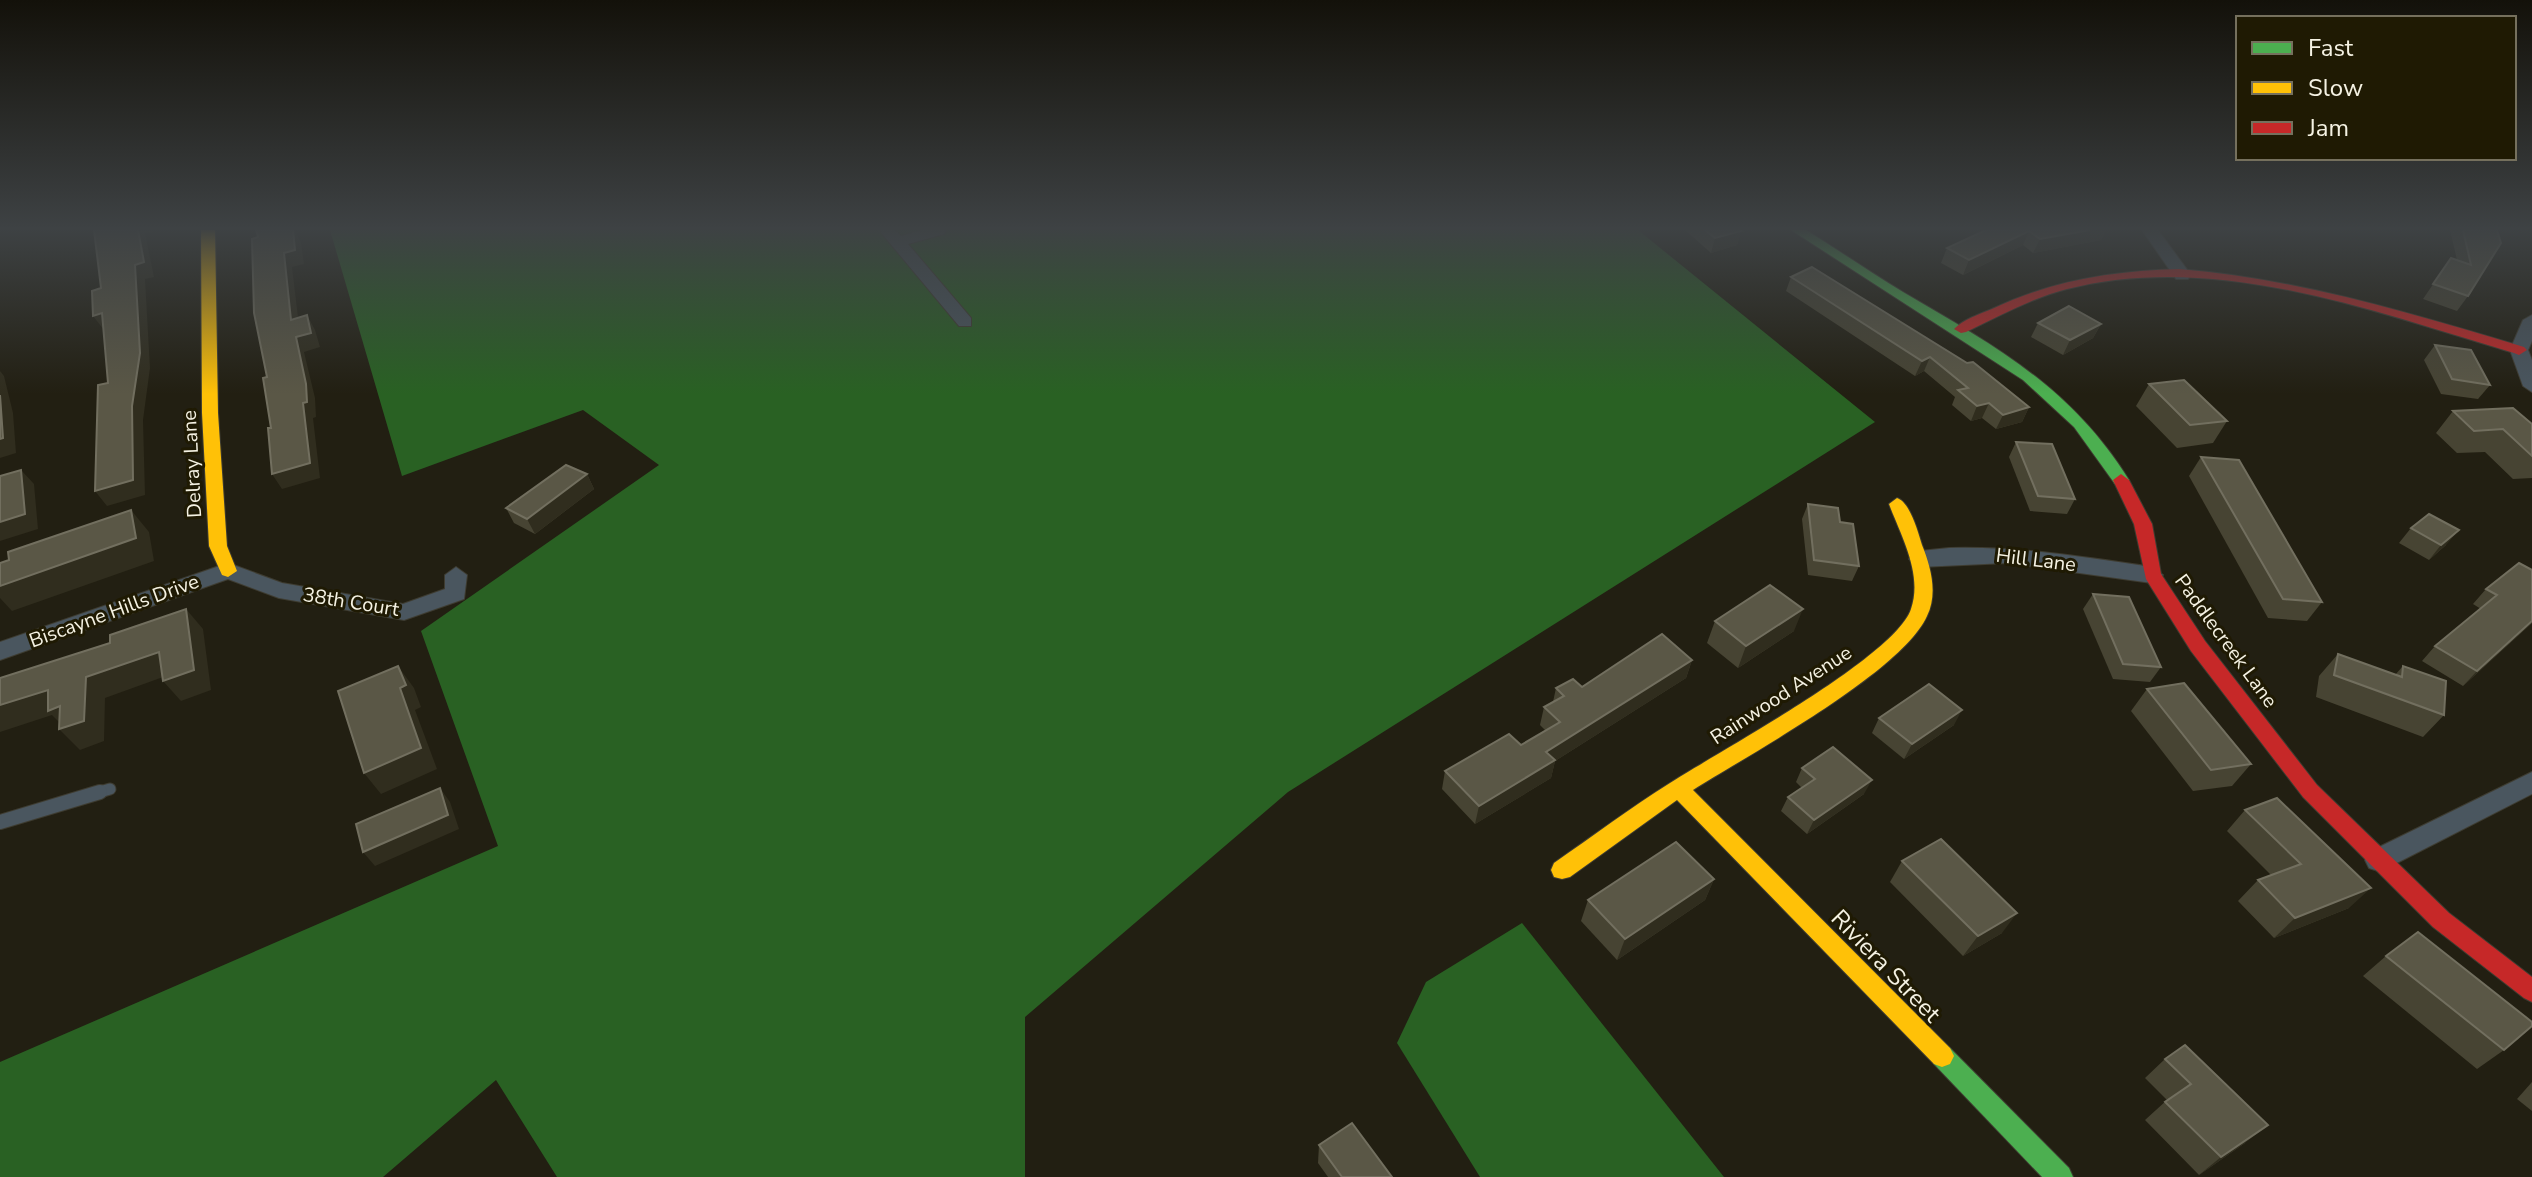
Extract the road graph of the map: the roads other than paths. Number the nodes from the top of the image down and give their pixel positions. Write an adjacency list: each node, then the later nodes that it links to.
1 (209, 285): 13 (street, Delray Lane)
2 (934, 285): 7 (street)
3 (1883, 285): 8 (street, Paddlecreek Lane)
4 (2070, 285): 8 (street)
5 (2253, 285): 9 (street)
6 (2532, 320): 9 (street)
7 (965, 322)
8 (1961, 329): 15 (street, Paddlecreek Lane)
9 (2519, 350): 10 (street)
10 (2532, 386)
11 (1897, 504): 12 (street, Rainwood Avenue)
12 (1920, 559): 15 (street, Hill Lane); 18 (street, Rainwood Avenue)
13 (228, 571): 14 (street, 38th Court); 16 (street, Biscayne Hills Drive)
14 (456, 575)
15 (2152, 575): 21 (street, Paddlecreek Lane)
16 (0, 651)
17 (2532, 782): 21 (street)
18 (1678, 788): 22 (street, Rainwood Avenue); 24 (street, Riviera Street)
19 (110, 789): 20 (lane)
20 (0, 822)
21 (2378, 860): 23 (street, Paddlecreek Lane)
22 (1562, 870)
23 (2532, 991)
24 (2060, 1177)

